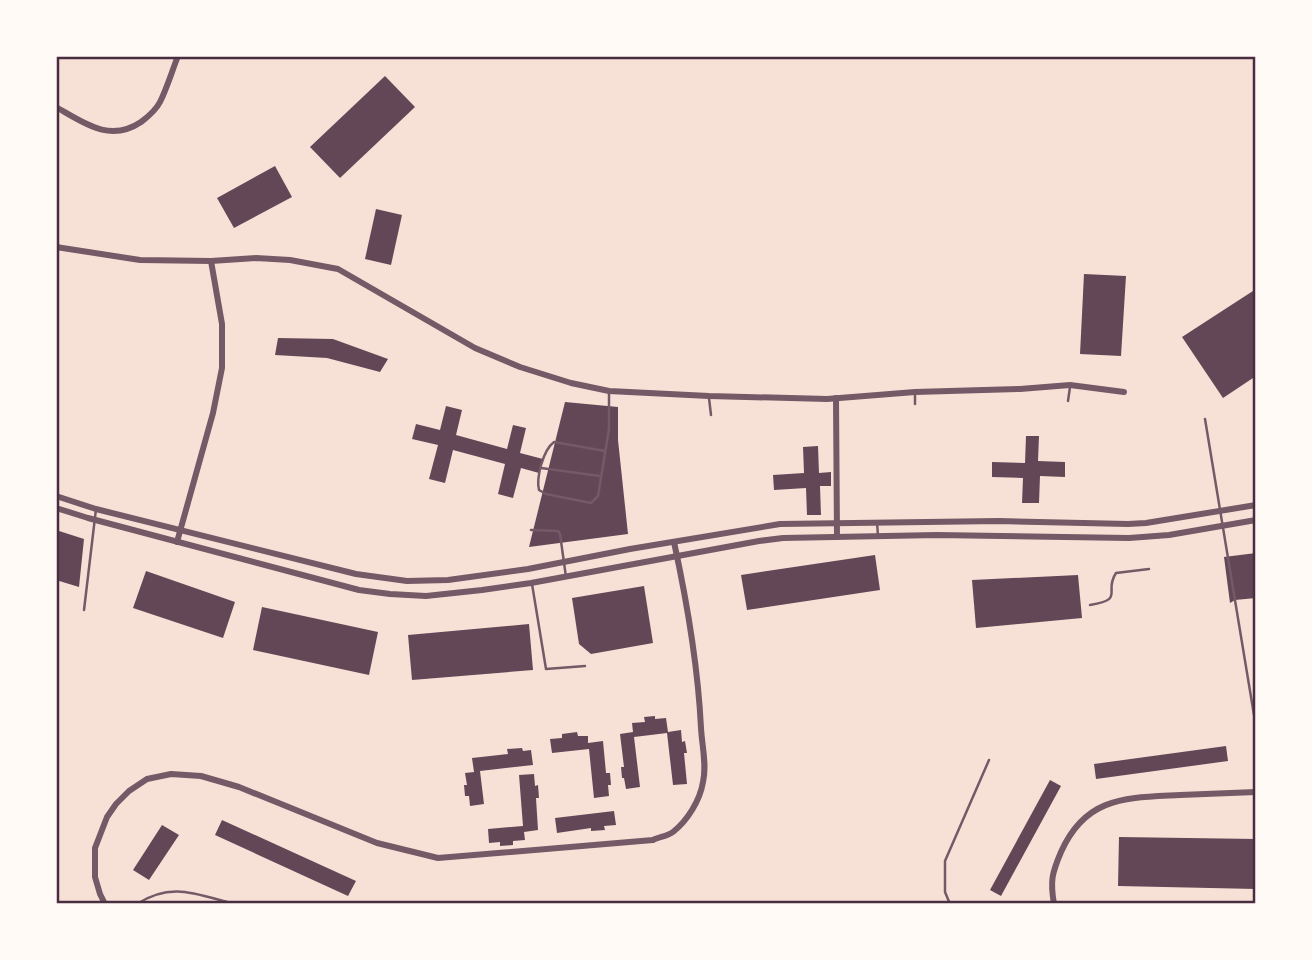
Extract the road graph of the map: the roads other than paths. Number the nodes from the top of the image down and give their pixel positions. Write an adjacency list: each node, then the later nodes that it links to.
1 (178, 56): 2 (street)
2 (56, 107)
3 (56, 247): 5 (street)
4 (340, 260): 6 (lane)
5 (211, 261): 6 (street); 28 (street)
6 (338, 269): 8 (street)
7 (1070, 386): 9 (street); 10 (street); 13 (lane)
8 (609, 391): 11 (street); 17 (lane)
9 (1124, 391)
10 (915, 392): 12 (street); 14 (lane)
11 (709, 396): 12 (street); 15 (lane)
12 (836, 398): 27 (street)
13 (1068, 401)
14 (915, 404)
15 (710, 415)
16 (1205, 419): 43 (lane)
17 (605, 451): 18 (lane); 19 (lane)
18 (541, 468): 19 (lane); 19 (lane)
19 (601, 476)
20 (56, 496): 23 (street)
21 (1256, 505): 26 (street)
22 (56, 508): 24 (street)
23 (96, 509): 24 (lane); 28 (street)
24 (95, 520): 33 (street); 41 (lane)
25 (1256, 520): 30 (street)
26 (877, 522): 27 (street); 30 (lane)
27 (838, 523): 31 (street); 32 (street)
28 (179, 529): 33 (street); 36 (street)
29 (531, 530): 35 (lane)
30 (878, 536): 31 (street)
31 (838, 537): 34 (street)
32 (674, 541): 34 (street); 35 (street)
33 (177, 542): 39 (street)
34 (677, 557): 38 (street); 46 (street)
35 (564, 563): 36 (street); 38 (lane)
36 (528, 569): 39 (street)
37 (1149, 569): 40 (lane)
38 (566, 577): 39 (street)
39 (531, 583): 42 (lane)
40 (1090, 605)
41 (84, 610)
42 (585, 666)
43 (1256, 714)
44 (989, 760): 49 (lane)
45 (1256, 792): 50 (street)
46 (106, 904)
47 (137, 904): 48 (lane)
48 (235, 904)
49 (950, 904)
50 (1054, 904)

